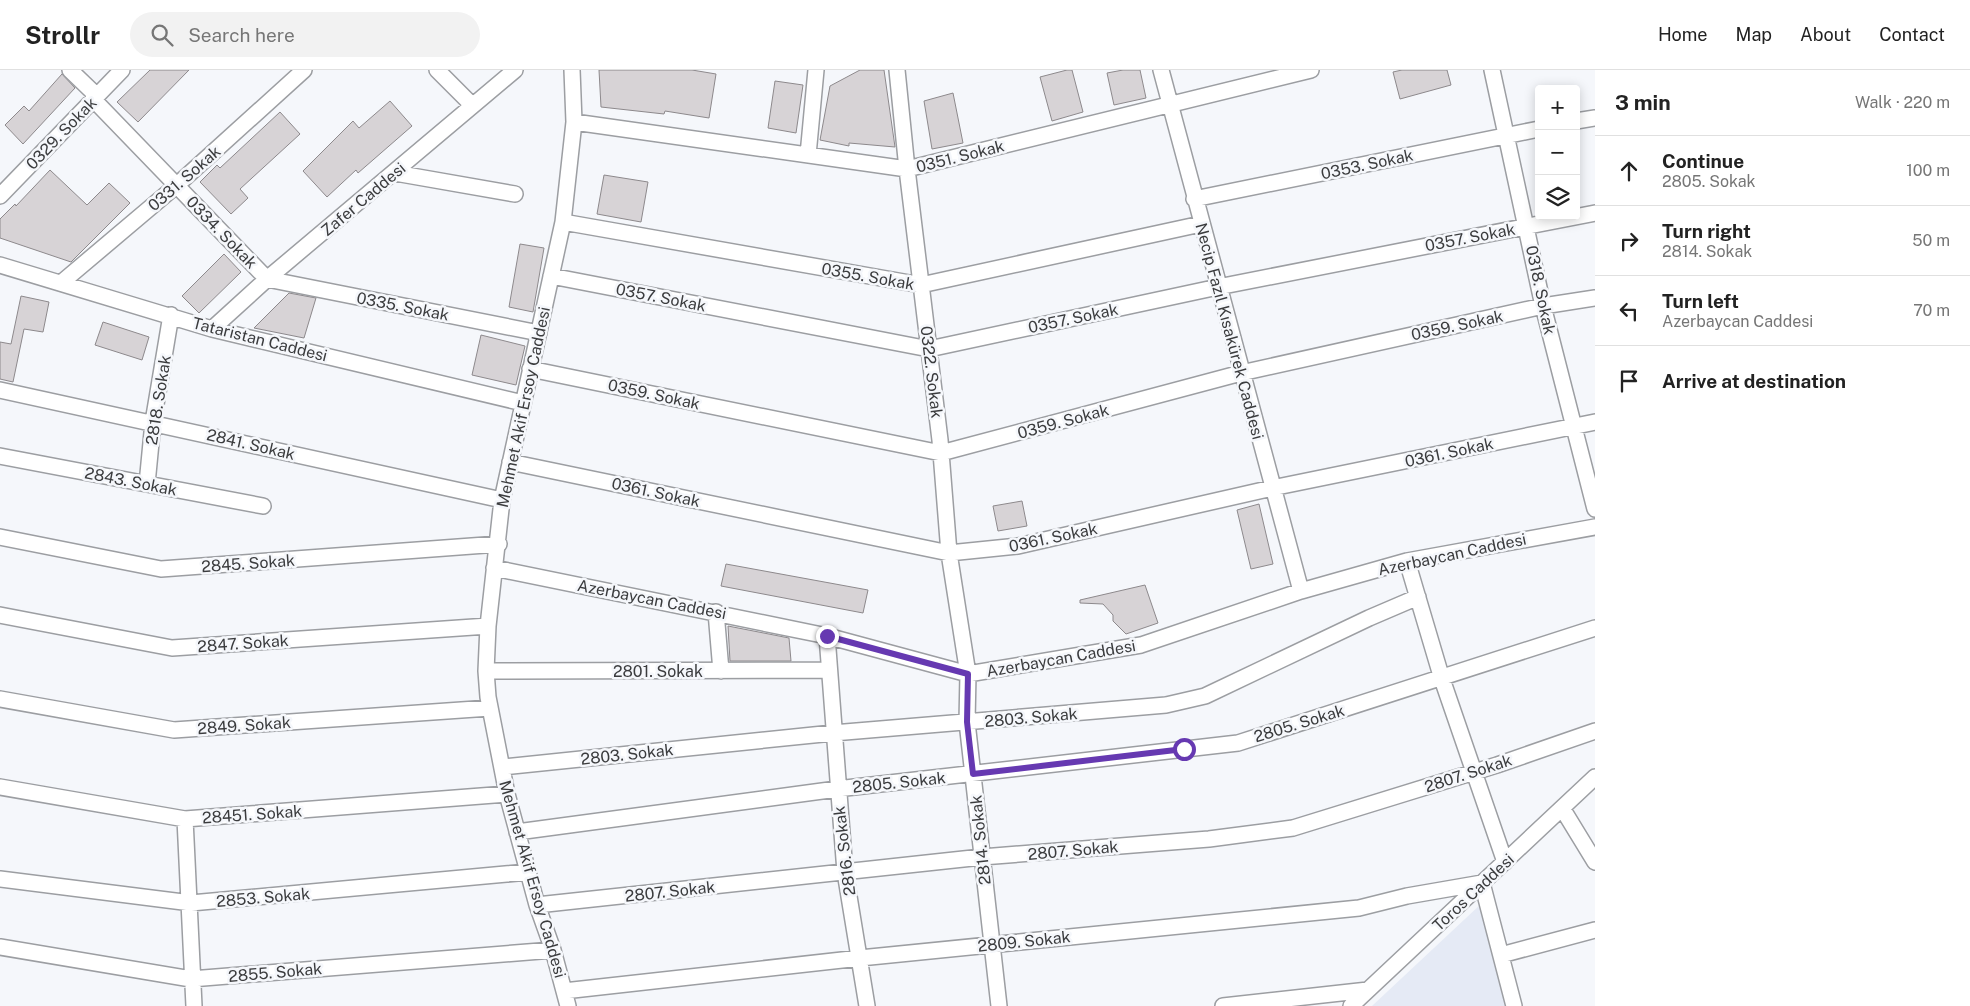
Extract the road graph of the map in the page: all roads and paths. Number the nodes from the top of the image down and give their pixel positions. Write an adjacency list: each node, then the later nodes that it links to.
1 (70, 70): 12 (street, 0334. Sokak)
2 (122, 70): 12 (street, 0329. Sokak)
3 (304, 70): 23 (street, 0331. Sokak)
4 (437, 70): 13 (street)
5 (515, 70): 13 (street, Zafer Caddesi)
6 (572, 70): 17 (street, Mehmet Akif Ersoy Caddesi)
7 (816, 70): 20 (street)
8 (897, 70): 21 (street, 0322. Sokak)
9 (1161, 70): 14 (street, Necip Fazıl Kısakürek Caddesi)
10 (1311, 70): 14 (street, 0351. Sokak)
11 (1492, 70): 19 (street, 0318. Sokak)
12 (95, 97): 23 (street, 0334. Sokak); 25 (street, 0329. Sokak)
13 (472, 105): 22 (street, Zafer Caddesi)
14 (1170, 105): 21 (street, 0351. Sokak); 26 (street, Necip Fazıl Kısakürek Caddesi)
15 (1595, 118): 16 (street)
16 (1580, 120)
17 (574, 122): 20 (street, 0351. Sokak); 28 (street, Mehmet Akif Ersoy Caddesi)
18 (1535, 130): 19 (street, 0353. Sokak)
19 (1507, 135): 26 (street, 0353. Sokak); 30 (street, 0318. Sokak)
20 (808, 155): 21 (street, 0351. Sokak)
21 (907, 169): 35 (street, 0322. Sokak)
22 (394, 173): 24 (street); 33 (street, Zafer Caddesi)
23 (177, 185): 33 (street, 0334. Sokak); 34 (street, 0331. Sokak)
24 (515, 194)
25 (0, 196)
26 (1194, 199): 29 (street, Necip Fazıl Kısakürek Caddesi)
27 (1595, 213): 30 (street, 0357. Sokak)
28 (563, 222): 32 (street, Mehmet Akif Ersoy Caddesi); 35 (street, 0355. Sokak)
29 (1201, 224): 35 (street, 0355. Sokak); 36 (street, Necip Fazıl Kısakürek Caddesi)
30 (1527, 226): 36 (street, 0357. Sokak); 38 (street, 0318. Sokak)
31 (0, 264): 34 (street, Tataristan Caddesi)
32 (551, 276): 41 (street, Mehmet Akif Ersoy Caddesi); 42 (street, 0357. Sokak)
33 (267, 279): 40 (street, Zafer Caddesi); 41 (street, 0335. Sokak)
34 (61, 283): 39 (street, Tataristan Caddesi)
35 (921, 285): 42 (street, 0322. Sokak)
36 (1218, 287): 42 (street, 0357. Sokak); 44 (street, Necip Fazıl Kısakürek Caddesi)
37 (1595, 298): 38 (street, 0359. Sokak)
38 (1543, 306): 44 (street, 0359. Sokak); 49 (street, 0318. Sokak)
39 (171, 315): 40 (street, Tataristan Caddesi); 47 (street, 2818. Sokak)
40 (212, 330): 46 (street, Tataristan Caddesi)
41 (539, 333): 43 (street, Mehmet Akif Ersoy Caddesi)
42 (929, 349): 50 (street, 0322. Sokak)
43 (530, 369): 46 (street, Mehmet Akif Ersoy Caddesi); 50 (street, 0359. Sokak)
44 (1241, 373): 50 (street, 0359. Sokak); 54 (street, Necip Fazıl Kısakürek Caddesi)
45 (0, 390): 47 (street, 2841. Sokak)
46 (522, 403): 52 (street, Mehmet Akif Ersoy Caddesi)
47 (153, 422): 53 (street, 2818. Sokak); 55 (street, 2841. Sokak)
48 (1595, 422): 49 (street, 0361. Sokak)
49 (1574, 426): 54 (street, 0361. Sokak); 57 (street, 0318. Sokak)
50 (941, 453): 61 (street, 0322. Sokak)
51 (0, 456): 53 (street, 2843. Sokak)
52 (510, 462): 55 (street, Mehmet Akif Ersoy Caddesi); 61 (street, 0361. Sokak)
53 (147, 484): 56 (street, 2843. Sokak)
54 (1272, 488): 61 (street, 0361. Sokak); 64 (street, Necip Fazıl Kısakürek Caddesi)
55 (502, 500): 60 (street, Mehmet Akif Ersoy Caddesi)
56 (263, 506)
57 (1595, 508)
58 (1595, 527): 62 (street, Azerbaycan Caddesi)
59 (0, 536): 60 (street, 2845. Sokak)
60 (499, 544): 63 (street, Mehmet Akif Ersoy Caddesi)
61 (949, 553): 74 (street, 0322. Sokak)
62 (1407, 560): 64 (street, Azerbaycan Caddesi); 65 (street)
63 (494, 568): 66 (street, Azerbaycan Caddesi); 68 (street, Mehmet Akif Ersoy Caddesi)
64 (1301, 591): 74 (street, Azerbaycan Caddesi)
65 (1418, 598): 75 (street); 78 (street, 2803. Sokak)
66 (716, 612): 70 (street, Azerbaycan Caddesi); 73 (street)
67 (0, 615): 68 (street, 2847. Sokak)
68 (488, 626): 71 (street, Mehmet Akif Ersoy Caddesi)
69 (1595, 628): 75 (street, 2805. Sokak)
70 (827, 636): 72 (street, 2816. Sokak); 74 (street, Azerbaycan Caddesi)
71 (486, 670): 73 (street, 2801. Sokak); 77 (street, Mehmet Akif Ersoy Caddesi)
72 (829, 670): 73 (street, 2801. Sokak); 80 (street, 2816. Sokak)
73 (721, 671)
74 (968, 674): 78 (street, 2814. Sokak)
75 (1442, 679): 82 (street); 83 (street, 2805. Sokak)
76 (0, 699): 77 (street, 2849. Sokak)
77 (490, 708): 81 (street, Mehmet Akif Ersoy Caddesi)
78 (967, 722): 80 (street, 2803. Sokak); 83 (street, 2814. Sokak)
79 (1595, 731): 82 (street, 2807. Sokak)
80 (833, 732): 81 (street, 2803. Sokak); 86 (street, 2816. Sokak)
81 (503, 767): 87 (street, Mehmet Akif Ersoy Caddesi)
82 (1476, 772): 92 (street, 2807. Sokak); 93 (street)
83 (973, 774): 86 (street, 2805. Sokak); 92 (street, 2814. Sokak)
84 (1595, 777): 88 (street, Toros Caddesi)
85 (0, 787): 89 (street, 28451. Sokak)
86 (838, 789): 90 (street, 2805. Sokak); 96 (street, 2816. Sokak)
87 (507, 794): 89 (street, 28451. Sokak); 90 (street, Mehmet Akif Ersoy Caddesi)
88 (1562, 808): 91 (street); 93 (street, Toros Caddesi)
89 (185, 819): 99 (street)
90 (517, 832): 95 (street, Mehmet Akif Ersoy Caddesi)
91 (1591, 846): 94 (street)
92 (982, 857): 96 (street, 2807. Sokak); 102 (street, 2814. Sokak)
93 (1505, 862): 98 (street, Toros Caddesi)
94 (1595, 862)
95 (528, 872): 99 (street, 2853. Sokak); 100 (street, Mehmet Akif Ersoy Caddesi)
96 (845, 872): 100 (street, 2807. Sokak); 106 (street, 2816. Sokak)
97 (0, 879): 99 (street, 2853. Sokak)
98 (1482, 883): 102 (street, 2809. Sokak); 105 (street); 108 (street, Toros Caddesi)
99 (191, 904): 107 (street)
100 (537, 906): 104 (street, Mehmet Akif Ersoy Caddesi)
101 (1595, 930): 105 (street)
102 (992, 944): 106 (street, 2809. Sokak); 112 (street, 2814. Sokak)
103 (0, 947): 107 (street, 2855. Sokak)
104 (553, 950): 107 (street, 2855. Sokak); 109 (street, Mehmet Akif Ersoy Caddesi)
105 (1501, 955): 115 (street)
106 (860, 958): 109 (street, 2809. Sokak); 111 (street, 2816. Sokak)
107 (191, 979): 110 (street)
108 (1368, 990): 113 (street); 114 (street, Toros Caddesi)
109 (566, 999)
110 (194, 1006)
111 (867, 1006)
112 (998, 1006)
113 (1223, 1006)
114 (1351, 1006)
115 (1514, 1006)

